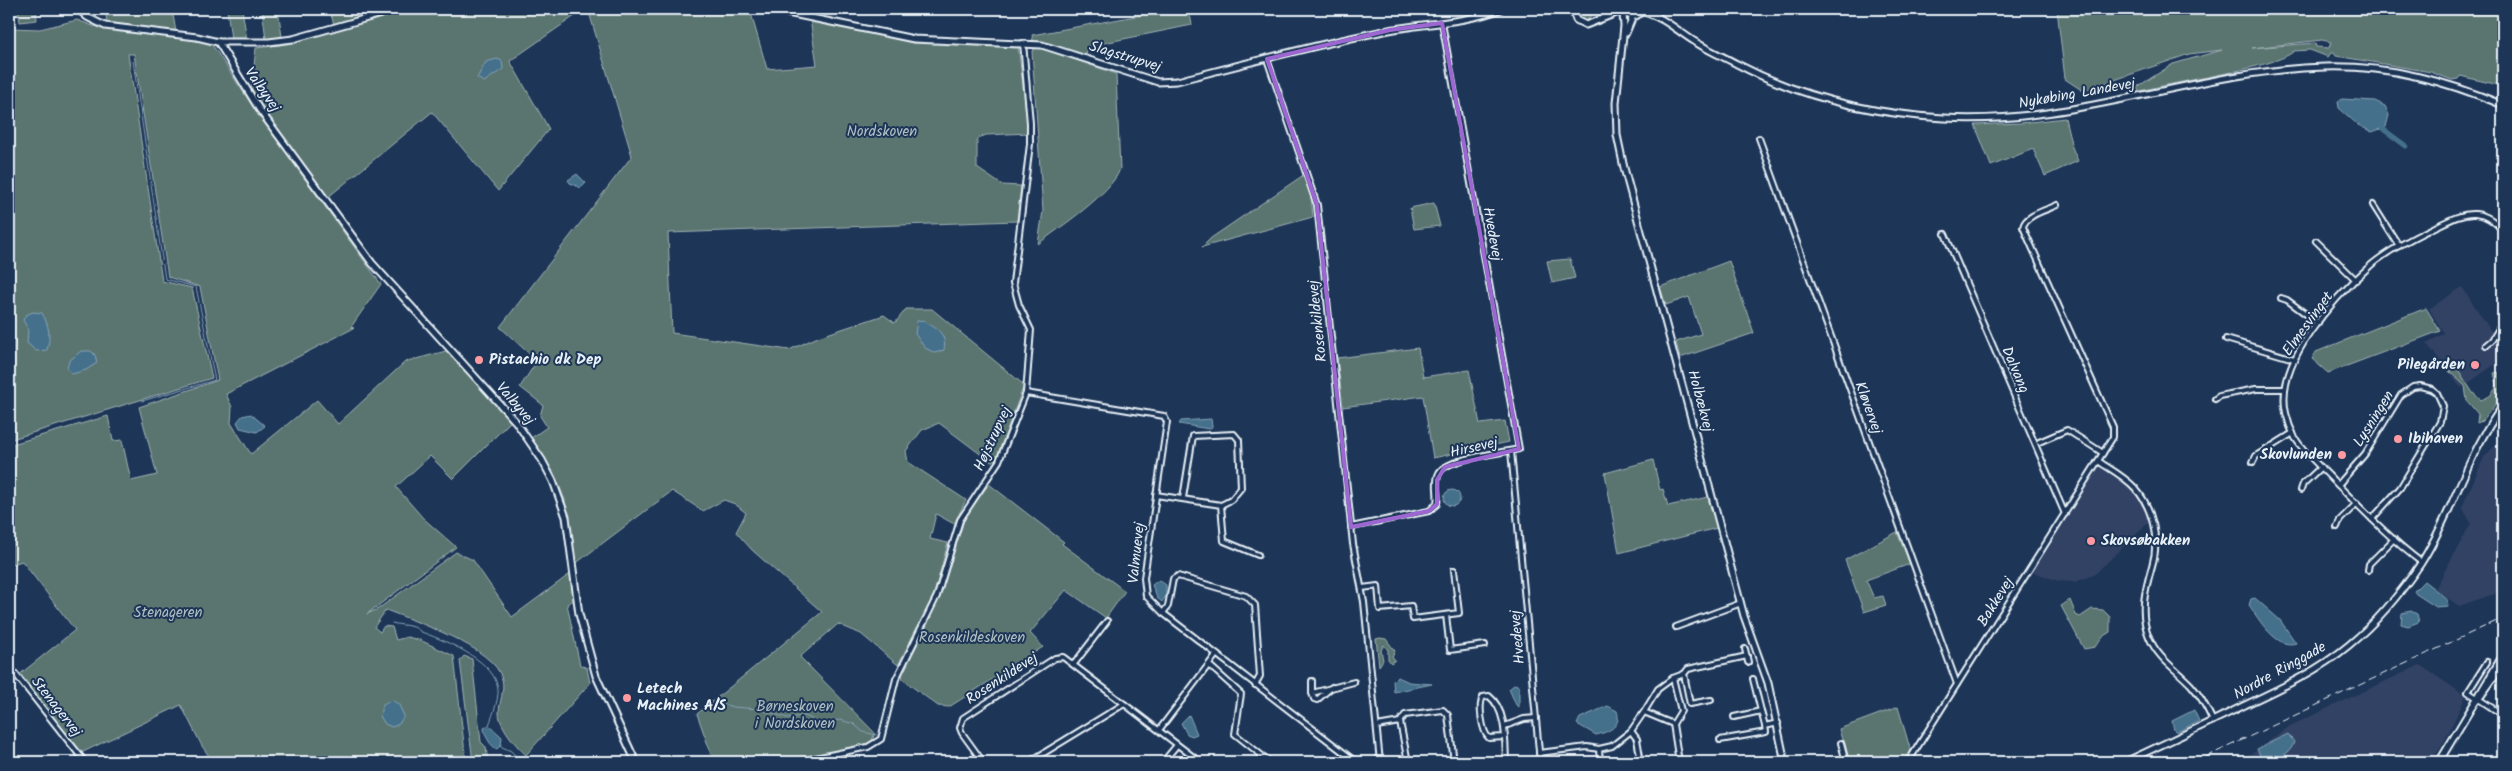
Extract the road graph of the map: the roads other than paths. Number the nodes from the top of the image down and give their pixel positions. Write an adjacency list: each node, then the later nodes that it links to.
1 (78, 9): 14 (street)
2 (399, 9): 14 (street)
3 (768, 9): 15 (street, Slagstrupvej)
4 (1501, 9): 12 (street, Slagstrupvej)
5 (1572, 9): 13 (street)
6 (1610, 9): 13 (street)
7 (1651, 9): 11 (street, Nykøbing Landevej)
8 (1644, 10): 10 (street); 11 (street, Nykøbing Landevej)
9 (1619, 12): 10 (street); 13 (street); 16 (street, Holbækvej)
10 (1633, 16): 16 (street, Holbækvej)
11 (1666, 22): 18 (street, Nykøbing Landevej)
12 (1442, 23): 17 (street, Slagstrupvej); 39 (street, Hvedevej)
13 (1591, 24)
14 (218, 42): 110 (street, Valbyvej)
15 (1023, 42): 17 (street, Slagstrupvej); 34 (street, Højstrupvej)
16 (1623, 43): 61 (street, Holbækvej)
17 (1267, 58): 53 (street, Rosenkildevej)
18 (2503, 105)
19 (1759, 138): 82 (street, Kløvervej)
20 (2058, 205): 41 (street, Bakkevej)
21 (2373, 205): 25 (street)
22 (2503, 231): 25 (street, Elmesvinget)
23 (1945, 234): 51 (street, Dalvang)
24 (2316, 241): 26 (street)
25 (2399, 246): 26 (street, Elmesvinget)
26 (2356, 280): 29 (street, Elmesvinget)
27 (2281, 298): 29 (street)
28 (2503, 322): 31 (street)
29 (2318, 323): 32 (street, Elmesvinget)
30 (2226, 339): 32 (street)
31 (2486, 344)
32 (2294, 359): 33 (street, Elmesvinget)
33 (2285, 389): 35 (street); 37 (street, Elmesvinget)
34 (1026, 393): 47 (street, Valmuevej); 111 (street, Højstrupvej)
35 (2215, 399)
36 (2503, 406): 57 (street, Nordre Ringgade)
37 (2293, 433): 43 (street); 44 (street, Elmesvinget)
38 (2039, 442): 41 (street)
39 (1519, 449): 40 (street, Hirsevej)
40 (1511, 451): 53 (street, Hirsevej); 93 (street, Hvedevej)
41 (2103, 453): 42 (street, Bakkevej)
42 (2098, 461): 51 (street, Bakkevej); 94 (street)
43 (2253, 462)
44 (2321, 467): 45 (street, Elmesvinget); 46 (street)
45 (2338, 484): 49 (street, Elmesvinget); 52 (street, Lysningen)
46 (2301, 490)
47 (1156, 495): 48 (street); 62 (street, Valmuevej)
48 (1183, 498): 50 (street); 50 (street)
49 (2356, 503): 52 (street, Elmesvinget); 54 (street)
50 (1221, 505): 56 (street)
51 (2065, 514): 82 (street, Bakkevej)
52 (2372, 519): 55 (street, Elmesvinget)
53 (1351, 527): 60 (street, Rosenkildevej)
54 (2337, 527)
55 (2394, 539): 57 (street, Elmesvinget); 59 (street)
56 (1258, 555)
57 (2421, 562): 94 (street, Nordre Ringgade)
58 (1454, 570): 63 (street)
59 (2368, 570)
60 (1362, 588): 63 (street); 98 (street, Rosenkildevej)
61 (1741, 603): 65 (street); 97 (street, Holbækvej)
62 (1163, 613): 68 (street, Valmuevej); 83 (street)
63 (1446, 614): 66 (street)
64 (1107, 621): 73 (street)
65 (1676, 627)
66 (1485, 645)
67 (1745, 649): 69 (street)
68 (1216, 655): 74 (street); 83 (street, Valmuevej)
69 (1747, 656): 71 (street); 77 (street)
70 (2503, 656): 86 (street)
71 (1748, 662)
72 (2487, 662): 86 (street)
73 (1074, 664): 88 (street, Rosenkildevej); 112 (street, Rosenkildevej)
74 (1209, 664): 101 (street); 116 (street)
75 (2503, 665): 86 (street)
76 (9, 666): 109 (street, Stenagervej)
77 (1684, 674): 78 (street); 87 (street)
78 (1673, 678): 90 (street); 96 (street)
79 (1753, 679): 89 (street)
80 (1312, 681): 85 (street)
81 (1354, 682): 84 (street)
82 (1957, 684): 128 (street, Bakkevej)
83 (1255, 685): 117 (street, Valmuevej)
84 (1333, 686): 85 (street); 85 (street)
85 (1312, 692)
86 (2478, 699): 91 (street); 130 (street)
87 (1711, 700)
88 (1124, 704): 101 (street, Rosenkildevej); 113 (street)
89 (1761, 711): 92 (street); 100 (street)
90 (1644, 712): 96 (street); 102 (street)
91 (2503, 715)
92 (1734, 716)
93 (1536, 718): 99 (street); 108 (street, Hvedevej)
94 (2213, 721): 129 (street, Nordre Ringgade)
95 (1400, 722): 98 (street); 119 (street); 120 (street)
96 (1673, 724): 125 (street)
97 (1778, 724): 100 (street); 126 (street, Holbækvej)
98 (1377, 726): 118 (street, Rosenkildevej)
99 (1504, 726): 103 (street); 103 (street)
100 (1765, 726): 104 (street)
101 (1158, 730): 106 (street, Rosenkildevej)
102 (1631, 731): 107 (street); 124 (street)
103 (1504, 737): 121 (street)
104 (1720, 740)
105 (1841, 742): 127 (street)
106 (1177, 745): 114 (street); 115 (street, Rosenkildevej)
107 (1599, 749): 108 (street); 123 (street)
108 (1539, 753): 122 (street, Hvedevej)
109 (85, 762)
110 (636, 762)
111 (796, 762)
112 (983, 762)
113 (1029, 762)
114 (1163, 762)
115 (1200, 762)
116 (1270, 762)
117 (1356, 762)
118 (1380, 762)
119 (1408, 762)
120 (1454, 762)
121 (1506, 762)
122 (1540, 762)
123 (1600, 762)
124 (1641, 762)
125 (1679, 762)
126 (1785, 762)
127 (1846, 762)
128 (1908, 762)
129 (2126, 762)
130 (2439, 762)

